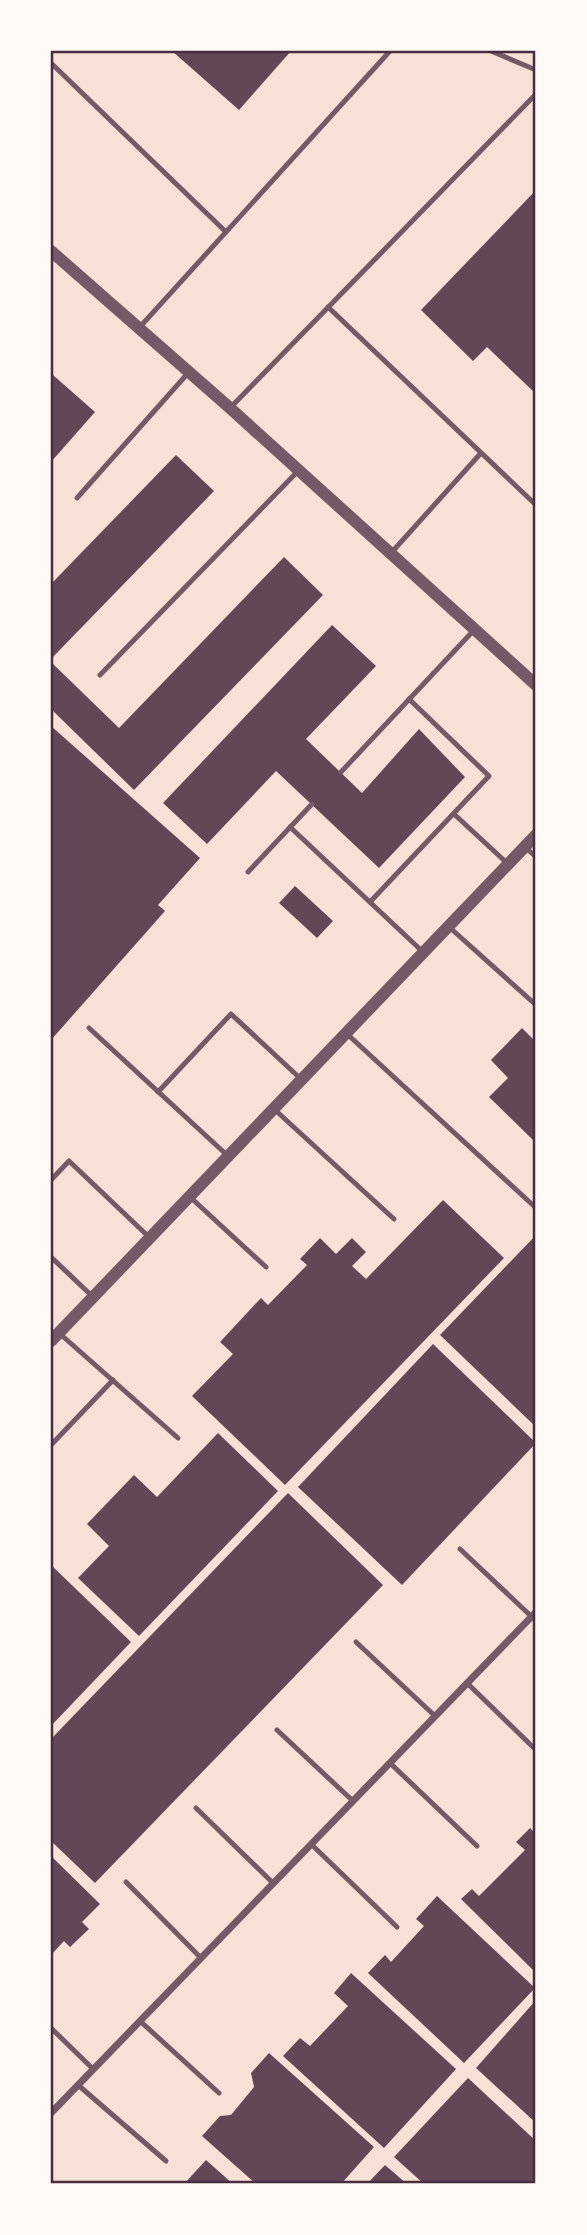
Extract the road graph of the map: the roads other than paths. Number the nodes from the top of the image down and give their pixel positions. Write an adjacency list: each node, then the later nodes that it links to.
1 (390, 51): 6 (lane)
2 (491, 51): 4 (lane)
3 (51, 63): 6 (lane)
4 (536, 70)
5 (536, 93): 8 (lane)
6 (226, 232): 9 (lane)
7 (51, 251): 9 (street)
8 (328, 307): 11 (lane); 12 (lane)
9 (139, 328): 10 (street)
10 (189, 372): 11 (street); 14 (lane)
11 (230, 408): 13 (street)
12 (481, 453): 15 (lane); 16 (lane)
13 (299, 470): 16 (street); 18 (lane)
14 (77, 498)
15 (536, 505)
16 (391, 553): 17 (street)
17 (475, 629): 19 (street); 20 (lane)
18 (100, 675)
19 (536, 684)
20 (409, 699): 21 (lane); 23 (lane)
21 (341, 772)
22 (312, 804): 24 (lane)
23 (454, 814): 28 (lane); 30 (lane)
24 (290, 827): 29 (lane); 30 (lane)
25 (536, 835): 26 (street)
26 (525, 847): 27 (lane); 28 (street)
27 (536, 857)
28 (508, 864): 31 (street)
29 (248, 872)
30 (370, 902): 32 (lane)
31 (448, 926): 32 (street); 33 (lane)
32 (424, 952): 35 (street)
33 (536, 1006)
34 (89, 1028): 37 (lane)
35 (346, 1033): 36 (street); 42 (lane)
36 (302, 1080): 37 (lane); 38 (street)
37 (158, 1092): 39 (lane)
38 (274, 1109): 39 (street); 43 (lane)
39 (228, 1156): 41 (street)
40 (51, 1180): 44 (lane)
41 (189, 1196): 44 (street); 46 (lane)
42 (536, 1208)
43 (394, 1219)
44 (150, 1238): 47 (street)
45 (51, 1257): 47 (lane)
46 (266, 1267)
47 (93, 1297): 48 (street)
48 (55, 1337): 49 (lane)
49 (113, 1380): 50 (lane); 51 (lane)
50 (178, 1438)
51 (51, 1445)
52 (460, 1549): 53 (lane)
53 (534, 1614): 55 (street)
54 (356, 1642): 56 (lane)
55 (467, 1683): 56 (street); 58 (lane)
56 (435, 1716): 59 (street)
57 (277, 1730): 60 (lane)
58 (536, 1750)
59 (390, 1763): 60 (street); 63 (lane)
60 (352, 1801): 62 (street)
61 (197, 1808): 65 (lane)
62 (311, 1844): 65 (street); 66 (lane)
63 (477, 1846)
64 (126, 1882): 67 (lane)
65 (273, 1883): 67 (street)
66 (397, 1927)
67 (201, 1958): 68 (street)
68 (140, 2021): 70 (street); 72 (lane)
69 (51, 2028): 70 (lane)
70 (93, 2069): 71 (street)
71 (78, 2085): 73 (street); 74 (lane)
72 (219, 2093)
73 (51, 2113)
74 (166, 2161)

